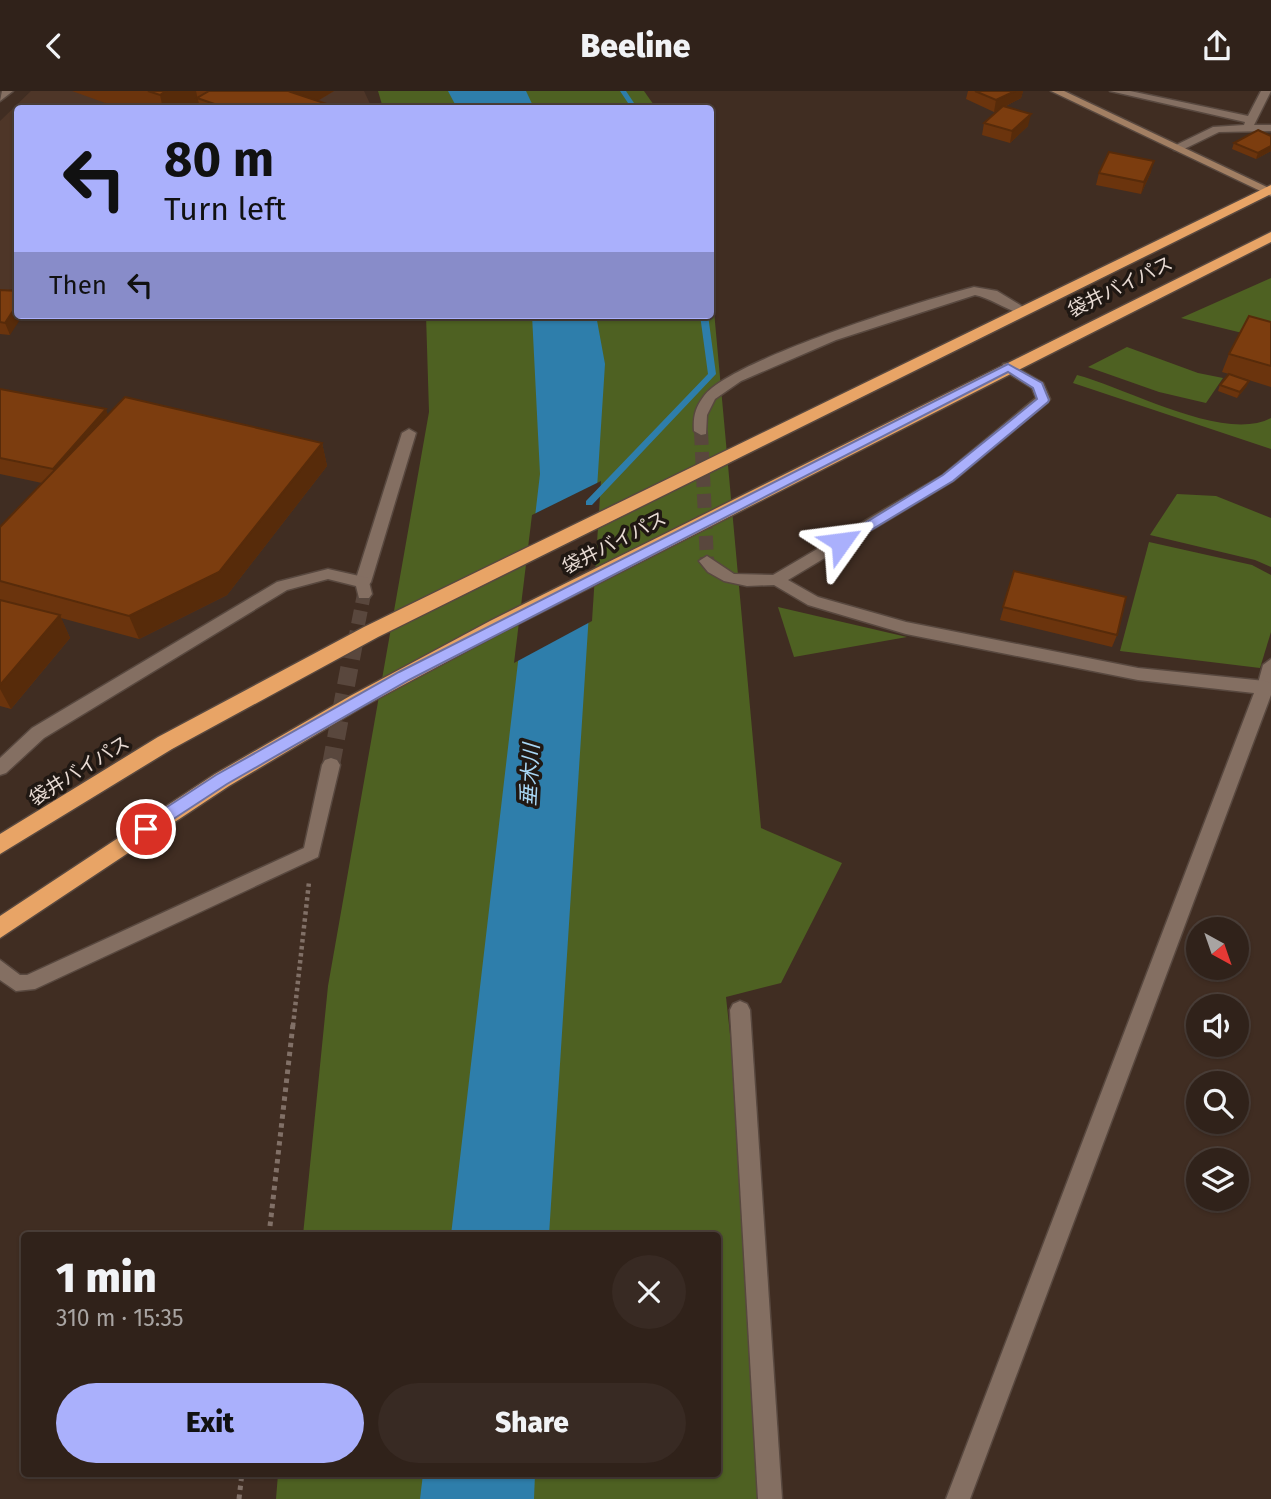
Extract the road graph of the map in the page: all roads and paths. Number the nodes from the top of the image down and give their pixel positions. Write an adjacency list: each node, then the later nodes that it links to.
1 (8, 91): 5 (street)
2 (1056, 91): 8 (street)
3 (1115, 91): 6 (street)
4 (1266, 91): 6 (street)
5 (0, 98)
6 (1250, 123): 7 (street); 8 (street)
7 (1271, 128)
8 (1178, 148): 9 (street)
9 (1270, 191): 11 (highway, 袋井バイパス)
10 (1271, 236): 12 (highway, 袋井バイパス)
11 (1024, 311): 13 (street); 21 (highway, 袋井バイパス)
12 (1008, 367): 16 (street); 23 (highway, 袋井バイパス)
13 (701, 431)
14 (409, 433): 20 (street)
15 (707, 561): 16 (street)
16 (776, 580): 18 (street)
17 (1271, 665): 18 (street)
18 (1268, 688): 30 (street)
19 (331, 765): 22 (street)
20 (0, 768)
21 (0, 845)
22 (312, 852): 24 (street); 26 (path)
23 (0, 928)
24 (0, 968)
25 (740, 1010): 29 (street)
26 (269, 1232)
27 (242, 1477): 28 (path)
28 (239, 1499)
29 (770, 1499)
30 (958, 1499)

